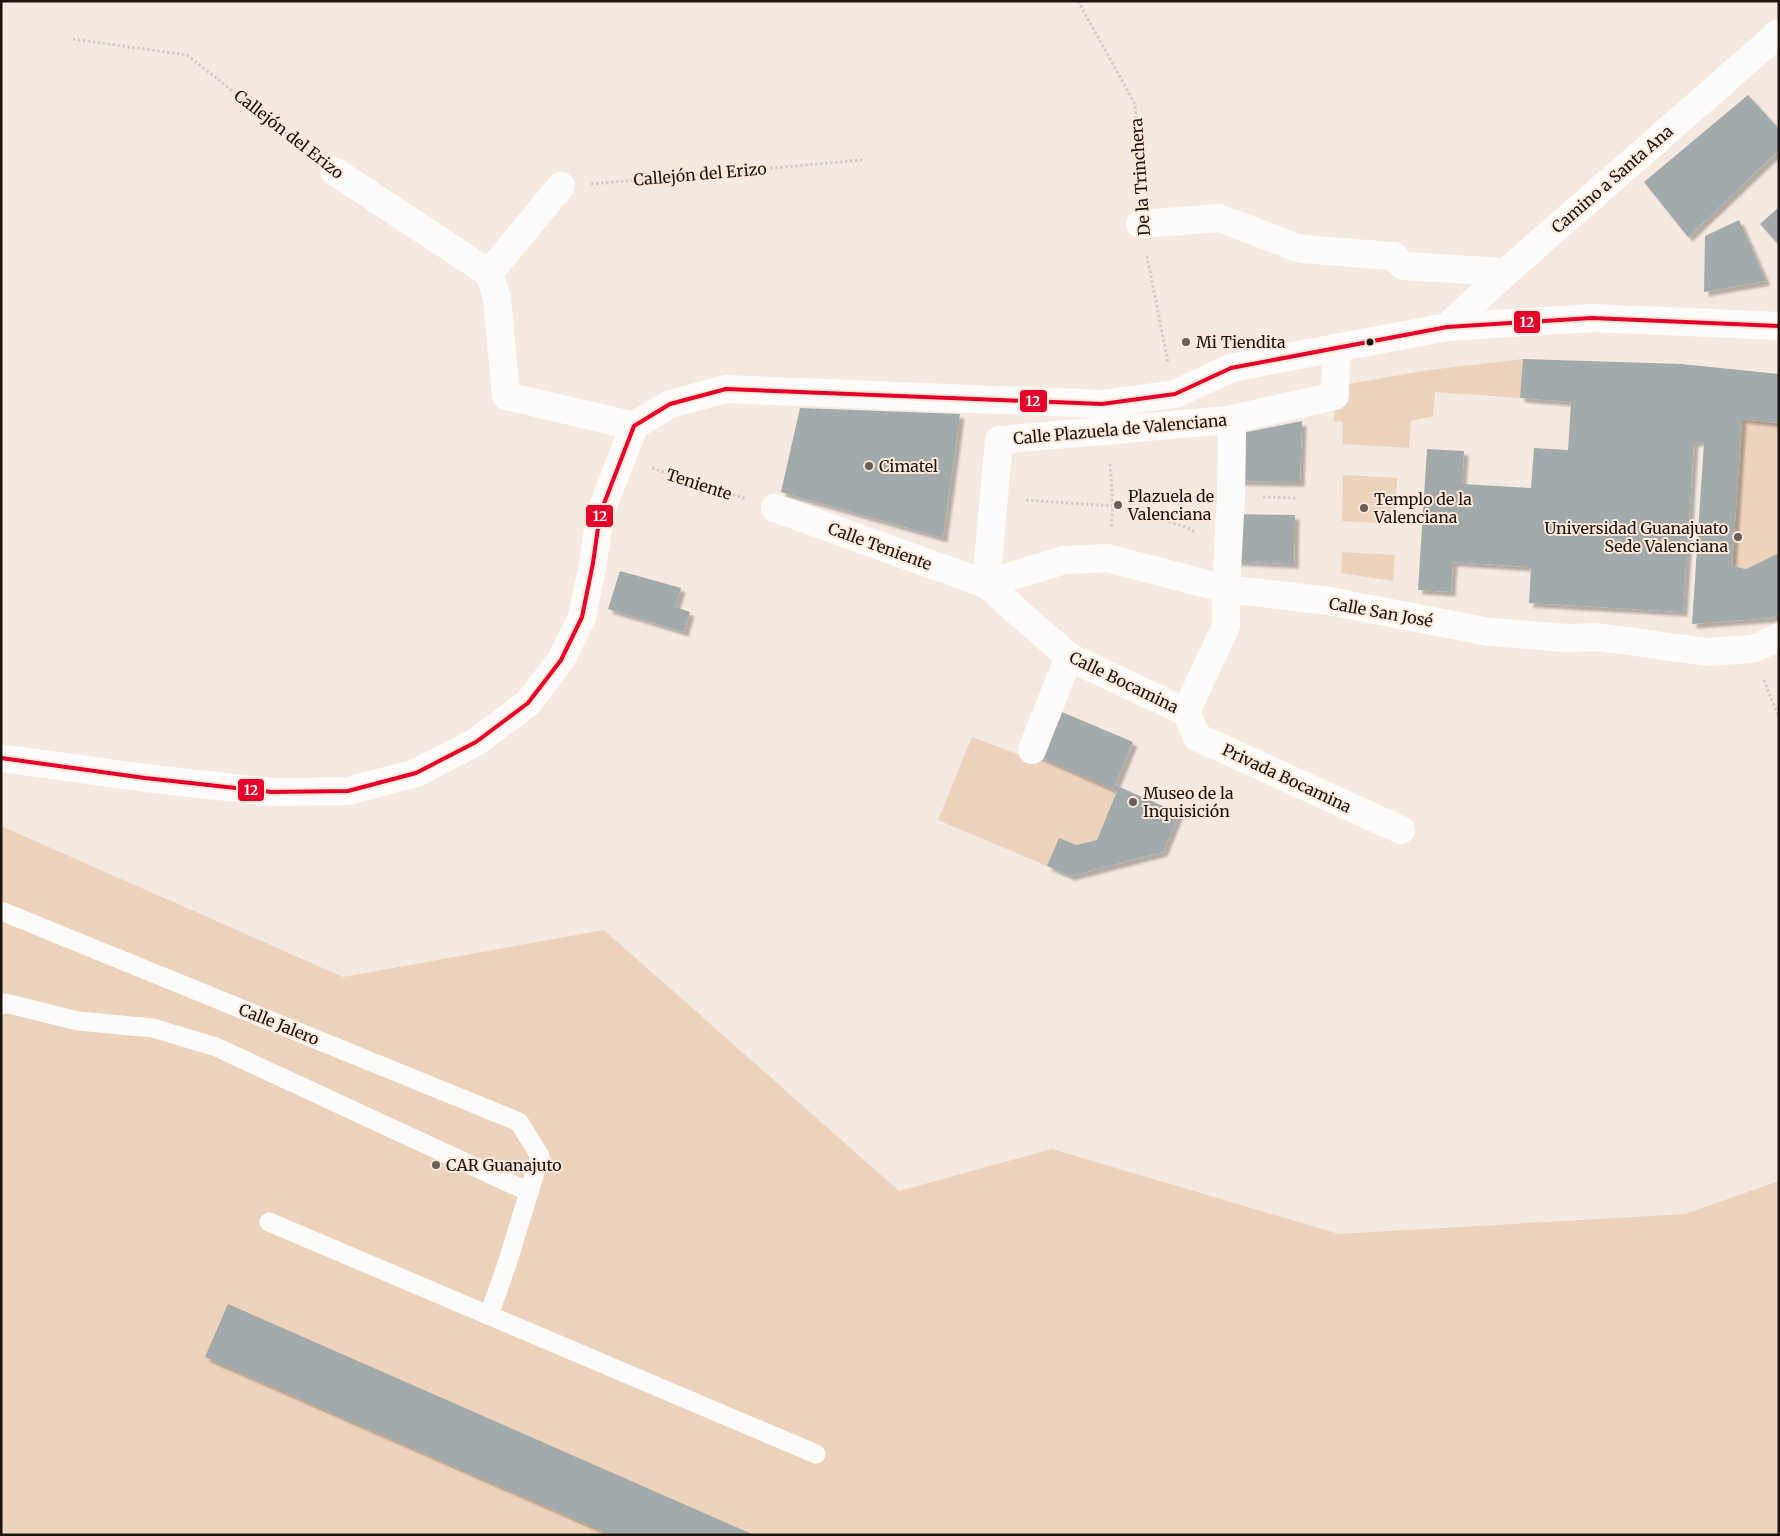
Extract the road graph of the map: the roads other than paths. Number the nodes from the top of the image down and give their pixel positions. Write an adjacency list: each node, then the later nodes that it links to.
1 (1779, 33): 5 (street, Camino a Santa Ana)
2 (334, 171): 6 (street, Callejón del Erizo)
3 (561, 186): 6 (street)
4 (1140, 224): 5 (street)
5 (1506, 272): 8 (street, Camino a Santa Ana)
6 (488, 273): 11 (street)
7 (1779, 326): 8 (street)
8 (1447, 327): 9 (street)
9 (1336, 349): 10 (street, Calle Plazuela de Valenciana); 11 (street)
10 (1228, 420): 13 (street, Calle Plazuela de Valenciana); 14 (street, Calle Bocamina)
11 (634, 426): 19 (street)
12 (775, 508): 13 (street, Calle Teniente)
13 (986, 584): 14 (street, Calle San José); 16 (street, Calle Bocamina)
14 (1226, 589): 15 (street, Calle San José); 17 (street, Calle Bocamina)
15 (1779, 637)
16 (1069, 657): 17 (street, Calle Bocamina); 18 (street)
17 (1186, 712): 20 (street, Privada Bocamina)
18 (1032, 750)
19 (1, 758)
20 (1401, 830)
21 (1, 911): 23 (lane, Calle Jalero)
22 (1, 1004): 23 (lane)
23 (529, 1192): 25 (lane)
24 (269, 1222): 25 (lane)
25 (489, 1315): 26 (lane)
26 (816, 1454)

